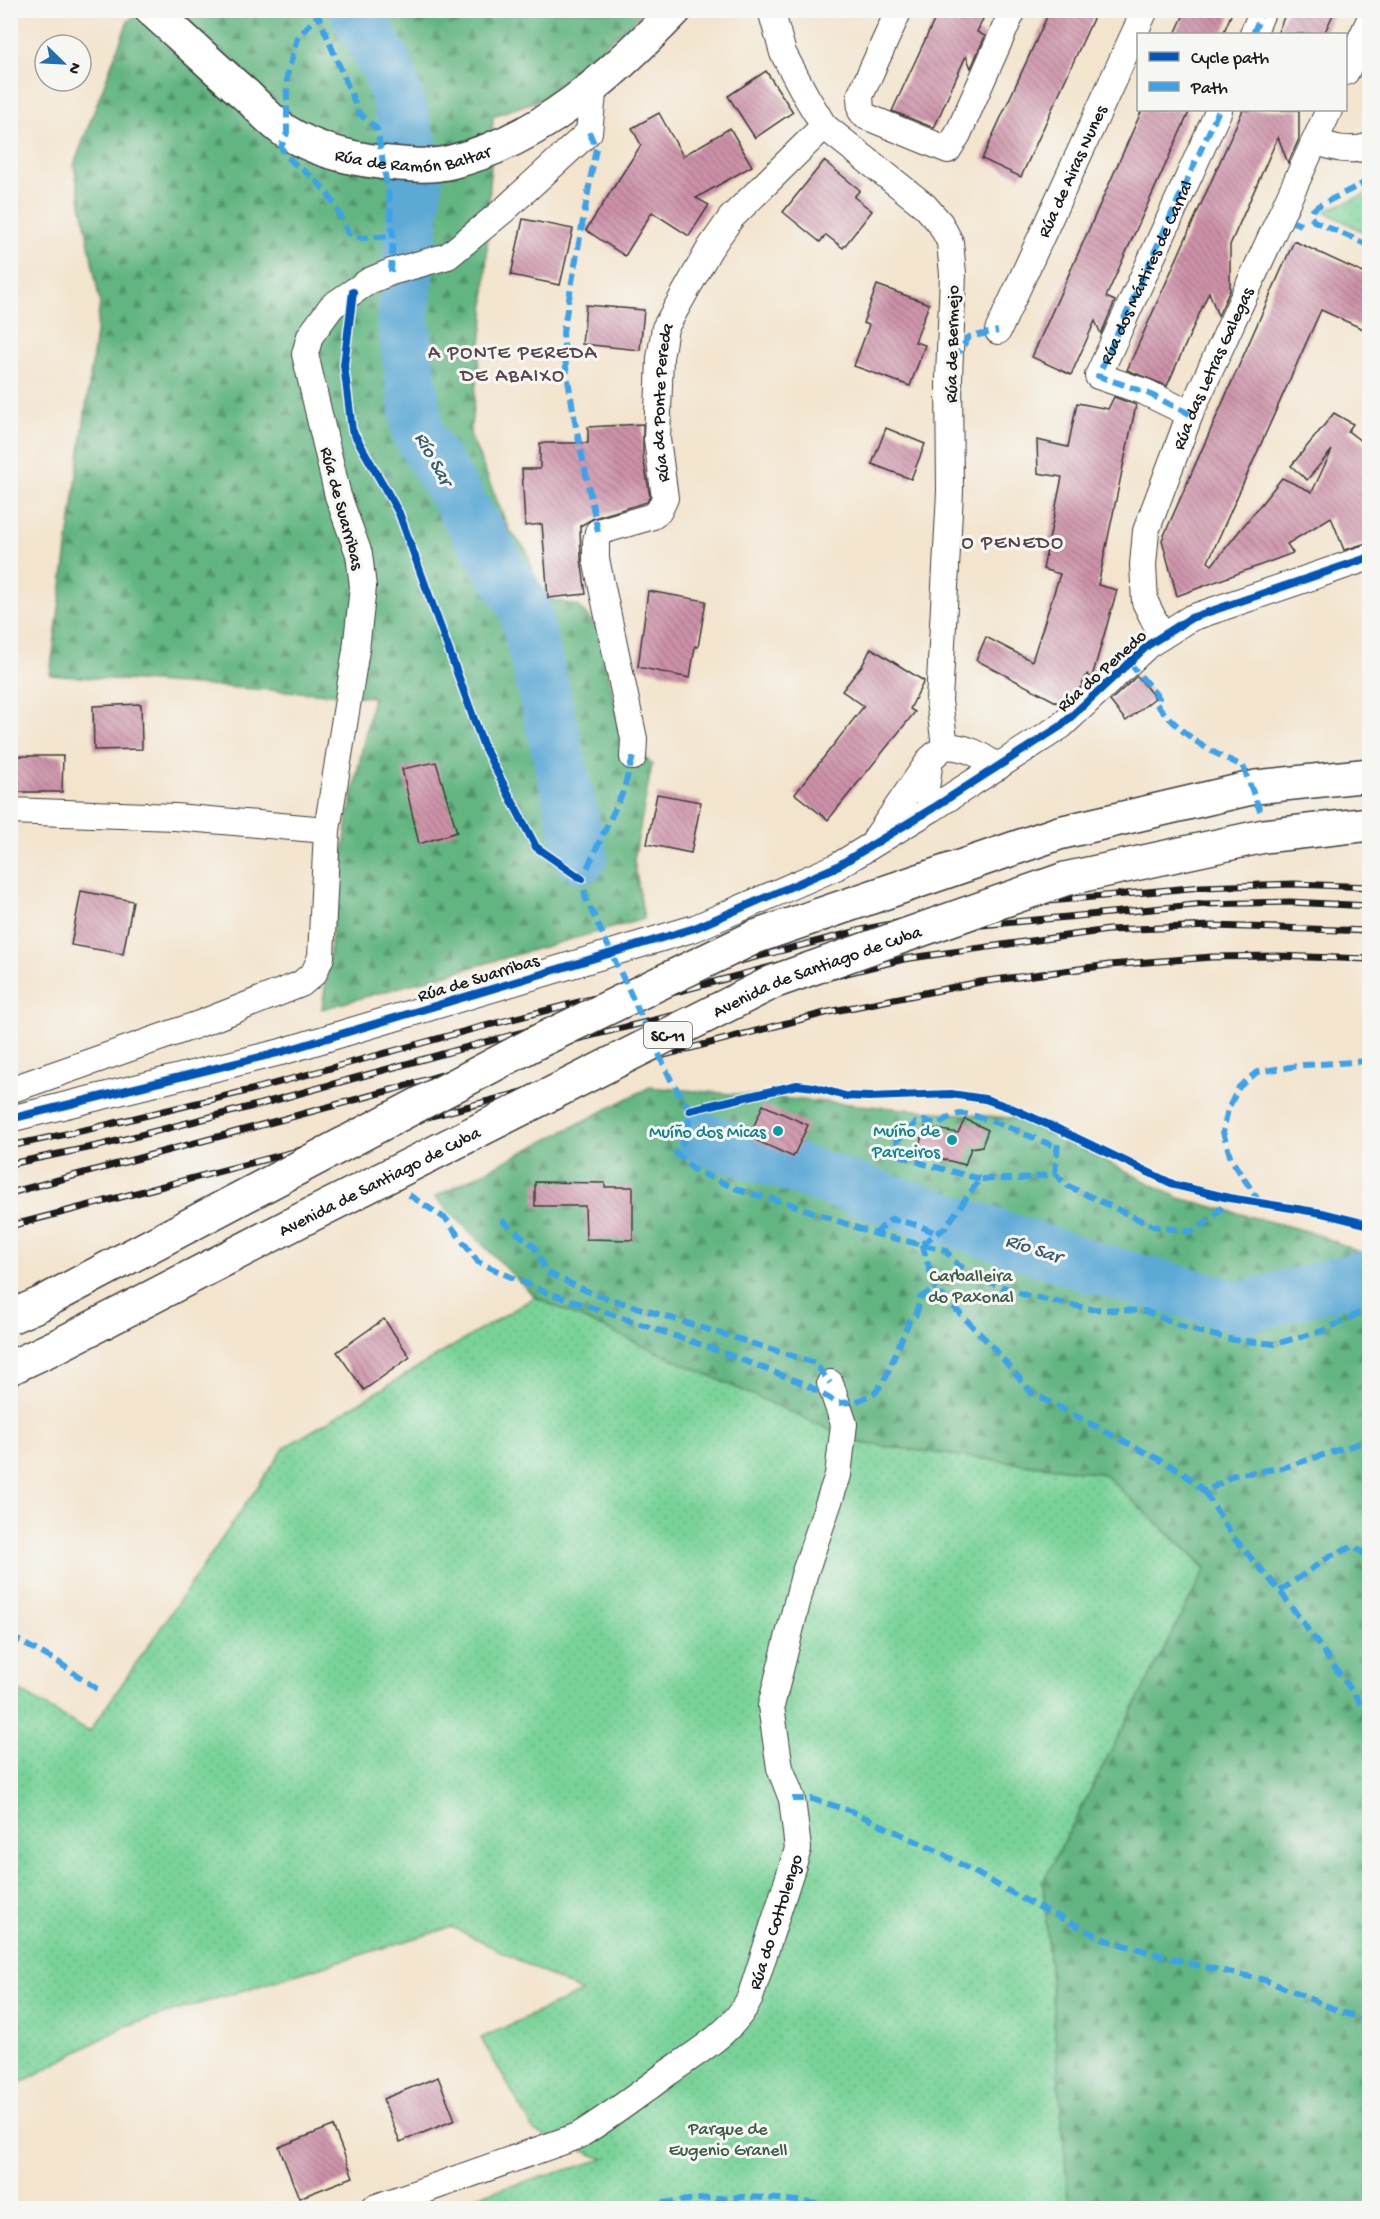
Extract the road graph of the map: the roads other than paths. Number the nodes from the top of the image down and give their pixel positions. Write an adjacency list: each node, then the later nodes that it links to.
1 (152, 10): 11 (main road, Rúa de Ramón Baltar)
2 (675, 10): 11 (main road, Rúa de Ramón Baltar)
3 (771, 10): 14 (street, Rúa de Bermejo)
4 (899, 10): 5 (street)
5 (1013, 10)
6 (1145, 10): 17 (street, Rúa de Airas Nunes)
7 (1263, 10): 9 (street)
8 (1370, 19): 10 (street)
9 (1253, 33)
10 (1347, 70)
11 (594, 85): 28 (street, Rúa de Suarribas)
12 (1219, 111): 18 (street, Rúa dos Mártires de Carral)
13 (1329, 111): 15 (street, Rúa das Letras Galegas)
14 (824, 126): 21 (street, Rúa de Bermejo); 22 (street, Rúa da Ponte Pereda)
15 (1315, 141): 16 (street); 18 (street, Rúa das Letras Galegas)
16 (1370, 146)
17 (998, 331)
18 (1190, 414): 20 (street, Rúa das Letras Galegas)
19 (1370, 557): 20 (street, Rúa do Penedo)
20 (1162, 636): 23 (street, Rúa do Penedo)
21 (938, 753): 23 (street); 25 (street, Rúa de Bermejo); 29 (street)
22 (633, 758)
23 (998, 767): 25 (street, Rúa do Penedo)
24 (1370, 775): 32 (main road, bridge)
25 (933, 808): 29 (street, Rúa de Suarribas)
26 (10, 811): 28 (street)
27 (1370, 824): 33 (main road, Avenida de Santiago de Cuba / SC-11, bridge)
28 (327, 830): 30 (street, Rúa de Suarribas)
29 (870, 846): 31 (street, Rúa de Suarribas)
30 (10, 1090)
31 (10, 1119)
32 (10, 1317)
33 (10, 1368)
34 (830, 1383): 35 (street, Rúa do Cottolengo)
35 (374, 2208)

